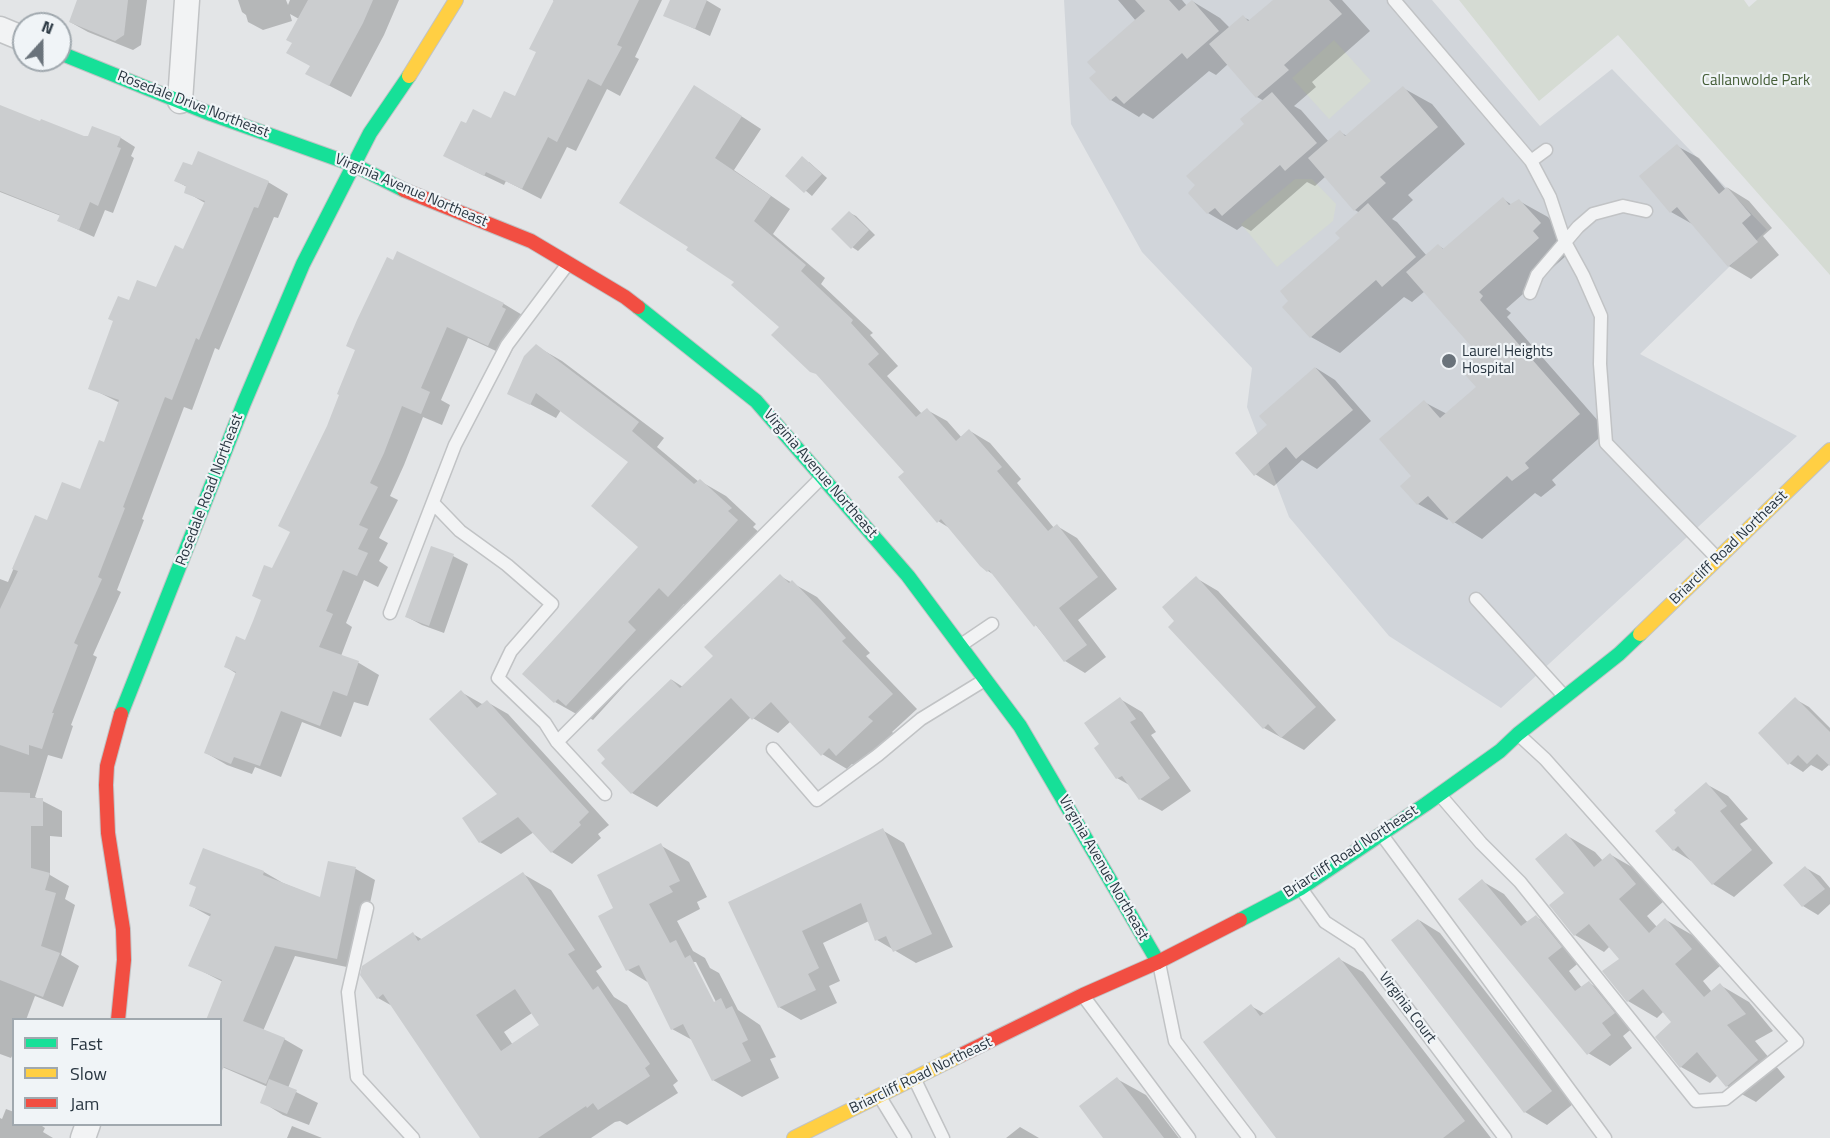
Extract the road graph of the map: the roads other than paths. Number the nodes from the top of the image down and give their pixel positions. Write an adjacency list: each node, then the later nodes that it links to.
1 (186, 0): 5 (street)
2 (456, 0): 9 (street, Rosedale Road Northeast)
3 (1394, 0): 8 (lane)
4 (72, 58): 5 (street, Rosedale Drive Northeast)
5 (180, 101): 7 (street, Rosedale Drive Northeast)
6 (1546, 150): 8 (lane)
7 (327, 156): 9 (street, Virginia Avenue Northeast)
8 (1532, 160): 11 (lane)
9 (354, 165): 12 (street, Virginia Avenue Northeast); 34 (street, Rosedale Road Northeast)
10 (1646, 211): 11 (lane)
11 (1565, 242): 13 (lane); 17 (lane)
12 (568, 263): 15 (street, Virginia Avenue Northeast); 16 (lane)
13 (1530, 293)
14 (1830, 450): 17 (street, Briarcliff Road Northeast)
15 (822, 477): 21 (street, Virginia Avenue Northeast); 25 (lane)
16 (434, 504): 19 (lane); 25 (lane)
17 (1718, 559): 23 (street, Briarcliff Road Northeast)
18 (1476, 599): 23 (lane)
19 (390, 613)
20 (992, 624): 21 (lane)
21 (960, 646): 22 (street, Virginia Avenue Northeast)
22 (985, 679): 26 (lane); 32 (street, Virginia Avenue Northeast)
23 (1566, 697): 24 (street, Briarcliff Road Northeast)
24 (1518, 734): 28 (street, Briarcliff Road Northeast); 28 (lane)
25 (557, 742): 27 (lane)
26 (773, 749)
27 (605, 794)
28 (1439, 794): 29 (street, Briarcliff Road Northeast)
29 (1382, 834): 30 (street, Briarcliff Road Northeast); 44 (lane)
30 (1300, 888): 32 (street, Briarcliff Road Northeast); 43 (lane, Virginia Court)
31 (367, 908): 37 (lane)
32 (1158, 962): 33 (street, Briarcliff Road Northeast); 42 (lane)
33 (1083, 995): 35 (street, Briarcliff Road Northeast); 41 (lane)
34 (118, 1018)
35 (914, 1079): 36 (street, Briarcliff Road Northeast); 40 (lane)
36 (880, 1096): 38 (street, Briarcliff Road Northeast); 39 (lane)
37 (413, 1138)
38 (794, 1138)
39 (905, 1138)
40 (943, 1138)
41 (1189, 1138)
42 (1249, 1138)
43 (1505, 1138)
44 (1605, 1138)

